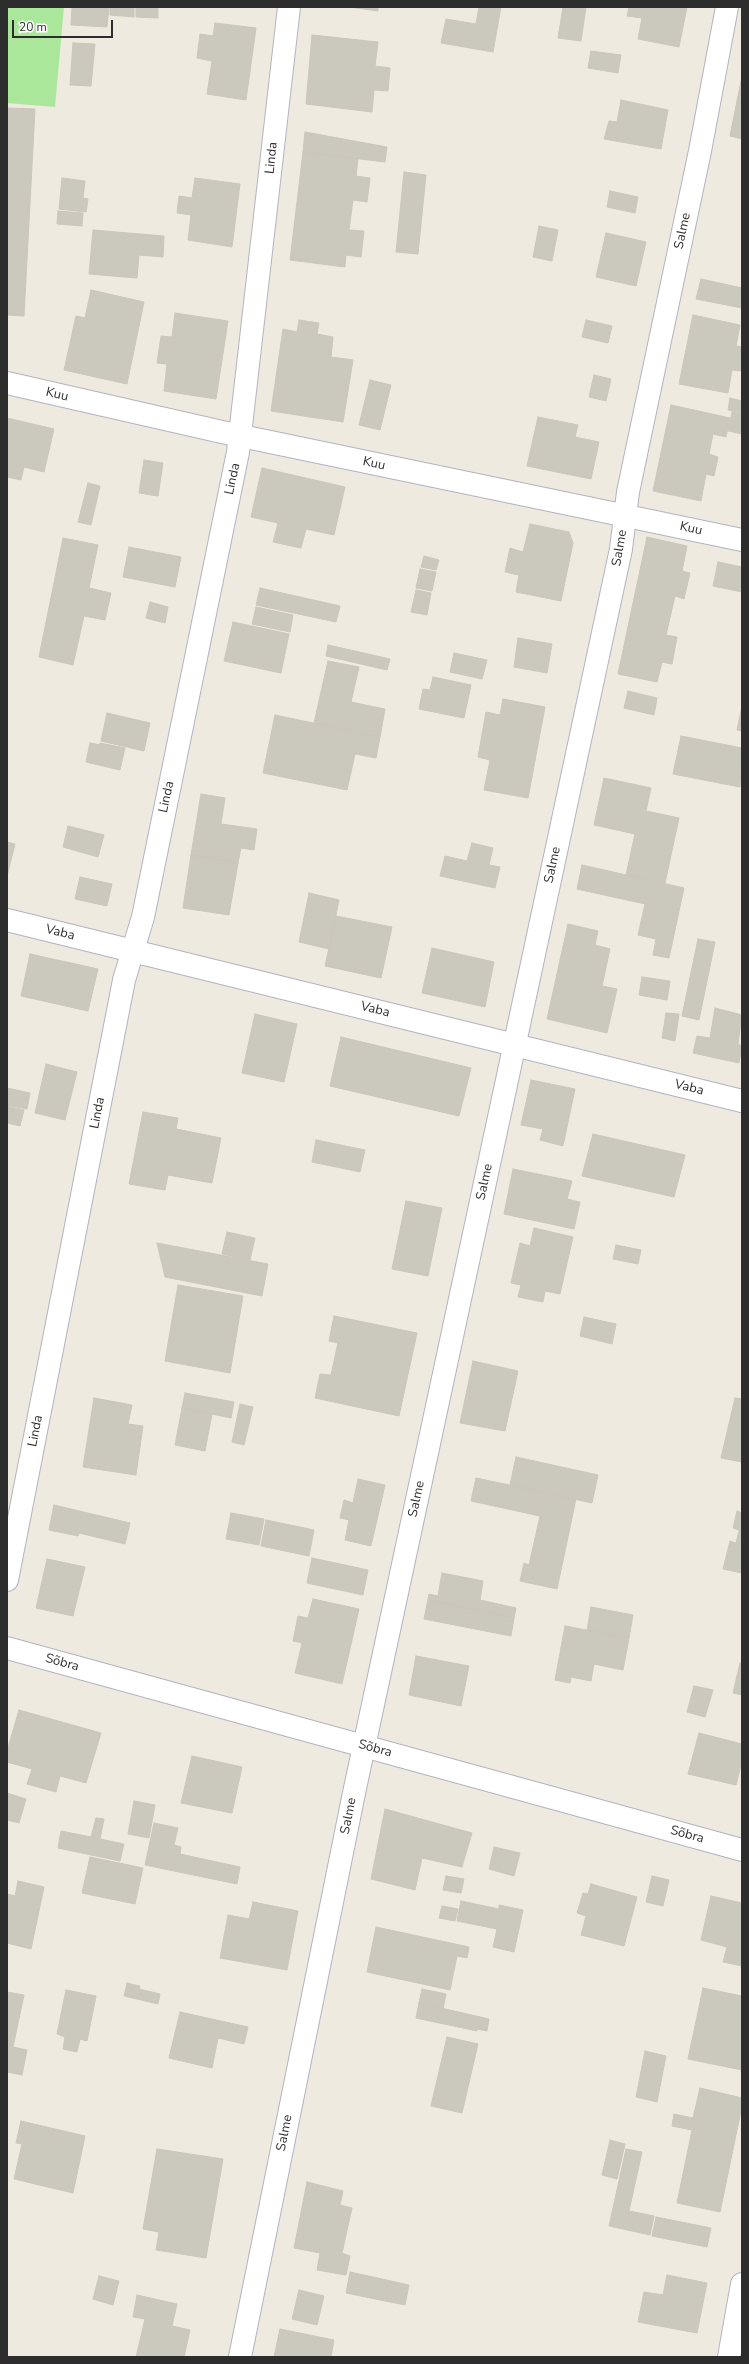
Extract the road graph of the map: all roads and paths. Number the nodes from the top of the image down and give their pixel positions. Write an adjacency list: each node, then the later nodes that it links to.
1 (289, 7): 4 (street, Linda)
2 (727, 7): 5 (street, Salme)
3 (7, 383): 4 (street, Kuu)
4 (240, 436): 5 (street, Kuu); 8 (street, Linda)
5 (625, 516): 6 (street, Kuu); 9 (street, Salme)
6 (742, 540)
7 (7, 920): 8 (street, Vaba)
8 (132, 951): 9 (street, Vaba); 11 (street, Linda)
9 (514, 1045): 10 (street, Vaba); 13 (street, Salme)
10 (742, 1101)
11 (7, 1580)
12 (7, 1648): 13 (street, Sõbra)
13 (364, 1746): 14 (street, Sõbra); 16 (street, Salme)
14 (742, 1850)
15 (742, 2284): 17 (street)
16 (240, 2357)
17 (729, 2357)

